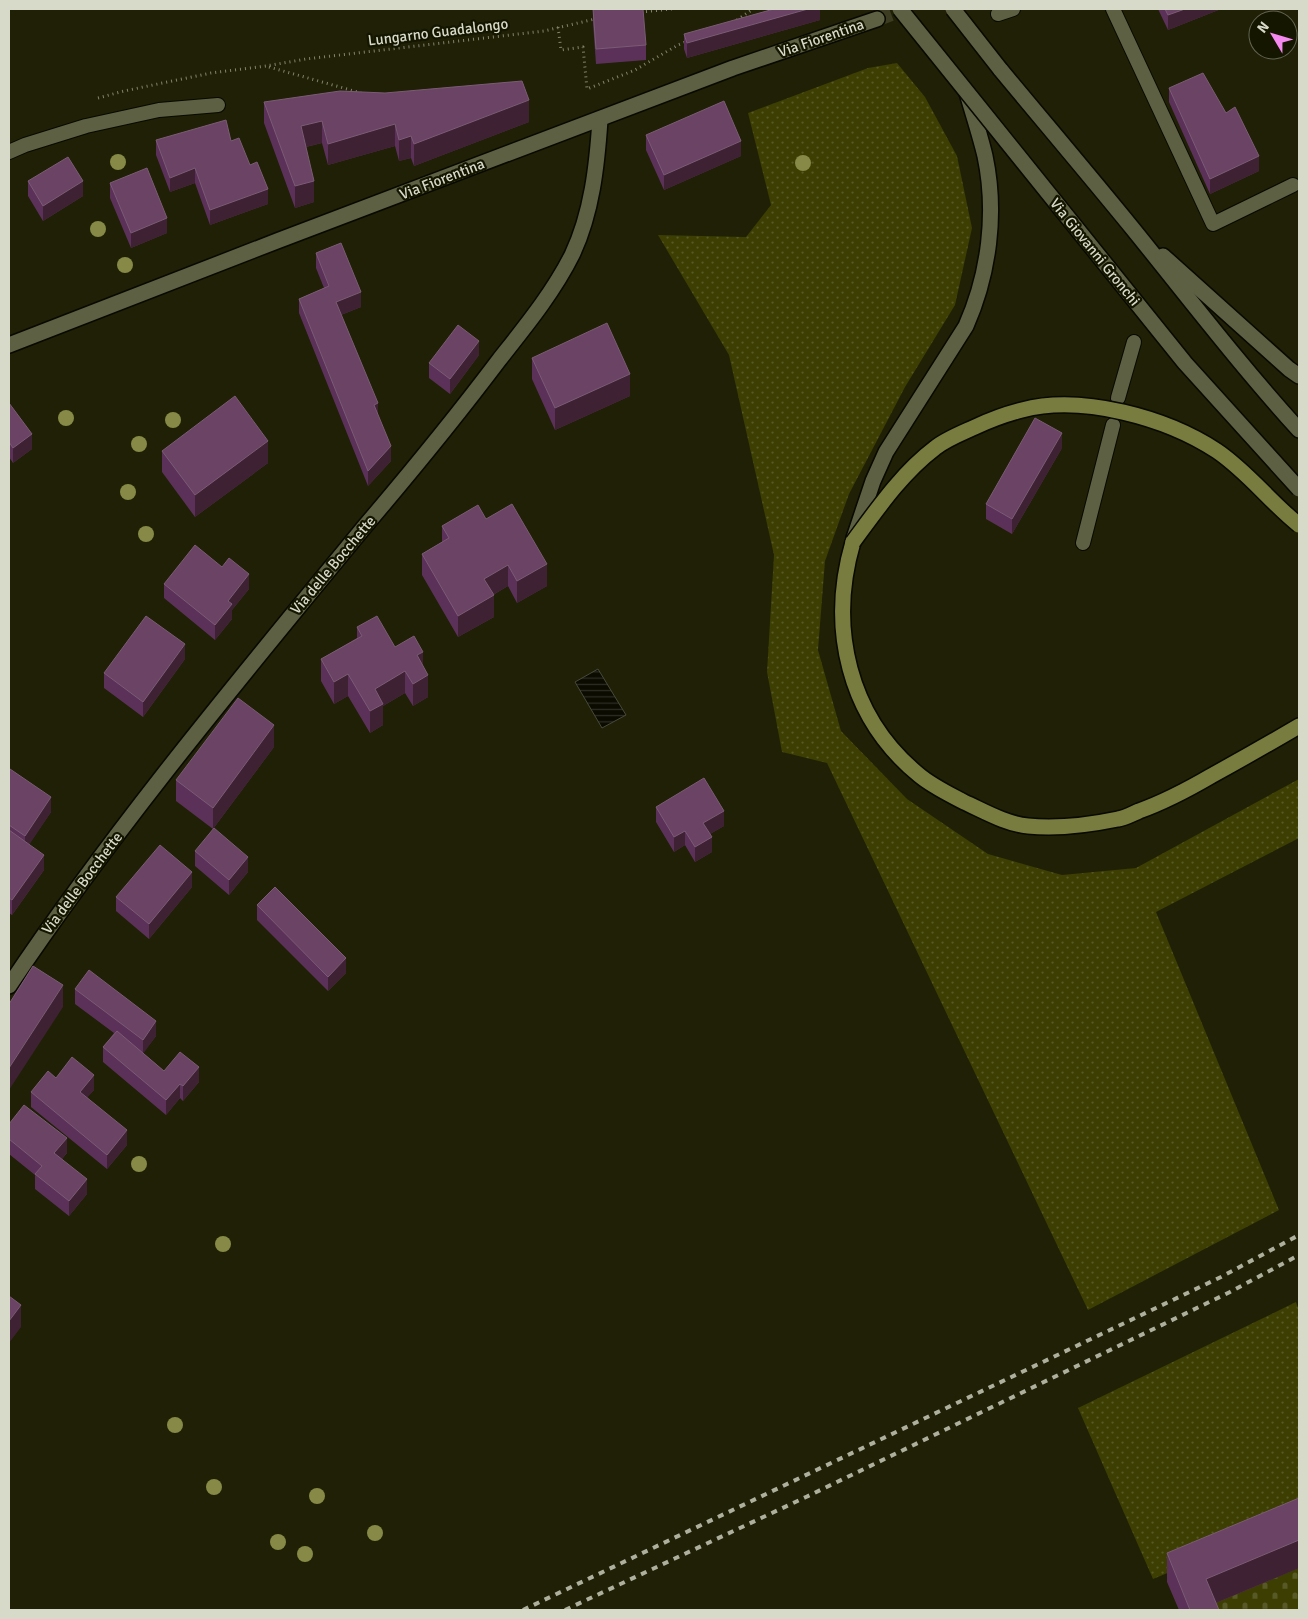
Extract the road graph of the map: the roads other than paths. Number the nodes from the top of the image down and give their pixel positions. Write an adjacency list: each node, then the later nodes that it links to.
1 (900, 9): 7 (main road, Via Giovanni Gronchi, bridge)
2 (952, 9): 12 (main road, bridge)
3 (1013, 9): 5 (lane)
4 (1113, 9): 11 (lane)
5 (998, 14)
6 (877, 19): 9 (main road, Via Fiorentina)
7 (967, 93): 19 (main road, Via Giovanni Gronchi, bridge); 21 (main road, bridge)
8 (218, 105): 10 (lane)
9 (600, 120): 14 (main road, Via Fiorentina); 24 (main road, Via delle Bocchette)
10 (9, 152)
11 (1293, 186)
12 (1132, 228): 15 (main road); 18 (main road)
13 (1134, 342): 16 (lane)
14 (9, 344)
15 (1299, 376)
16 (1118, 398)
17 (1112, 425): 22 (lane)
18 (1299, 430)
19 (1299, 489)
20 (1299, 525): 21 (main road, bridge)
21 (853, 542): 23 (main road)
22 (1083, 543)
23 (1299, 726)
24 (9, 986)

